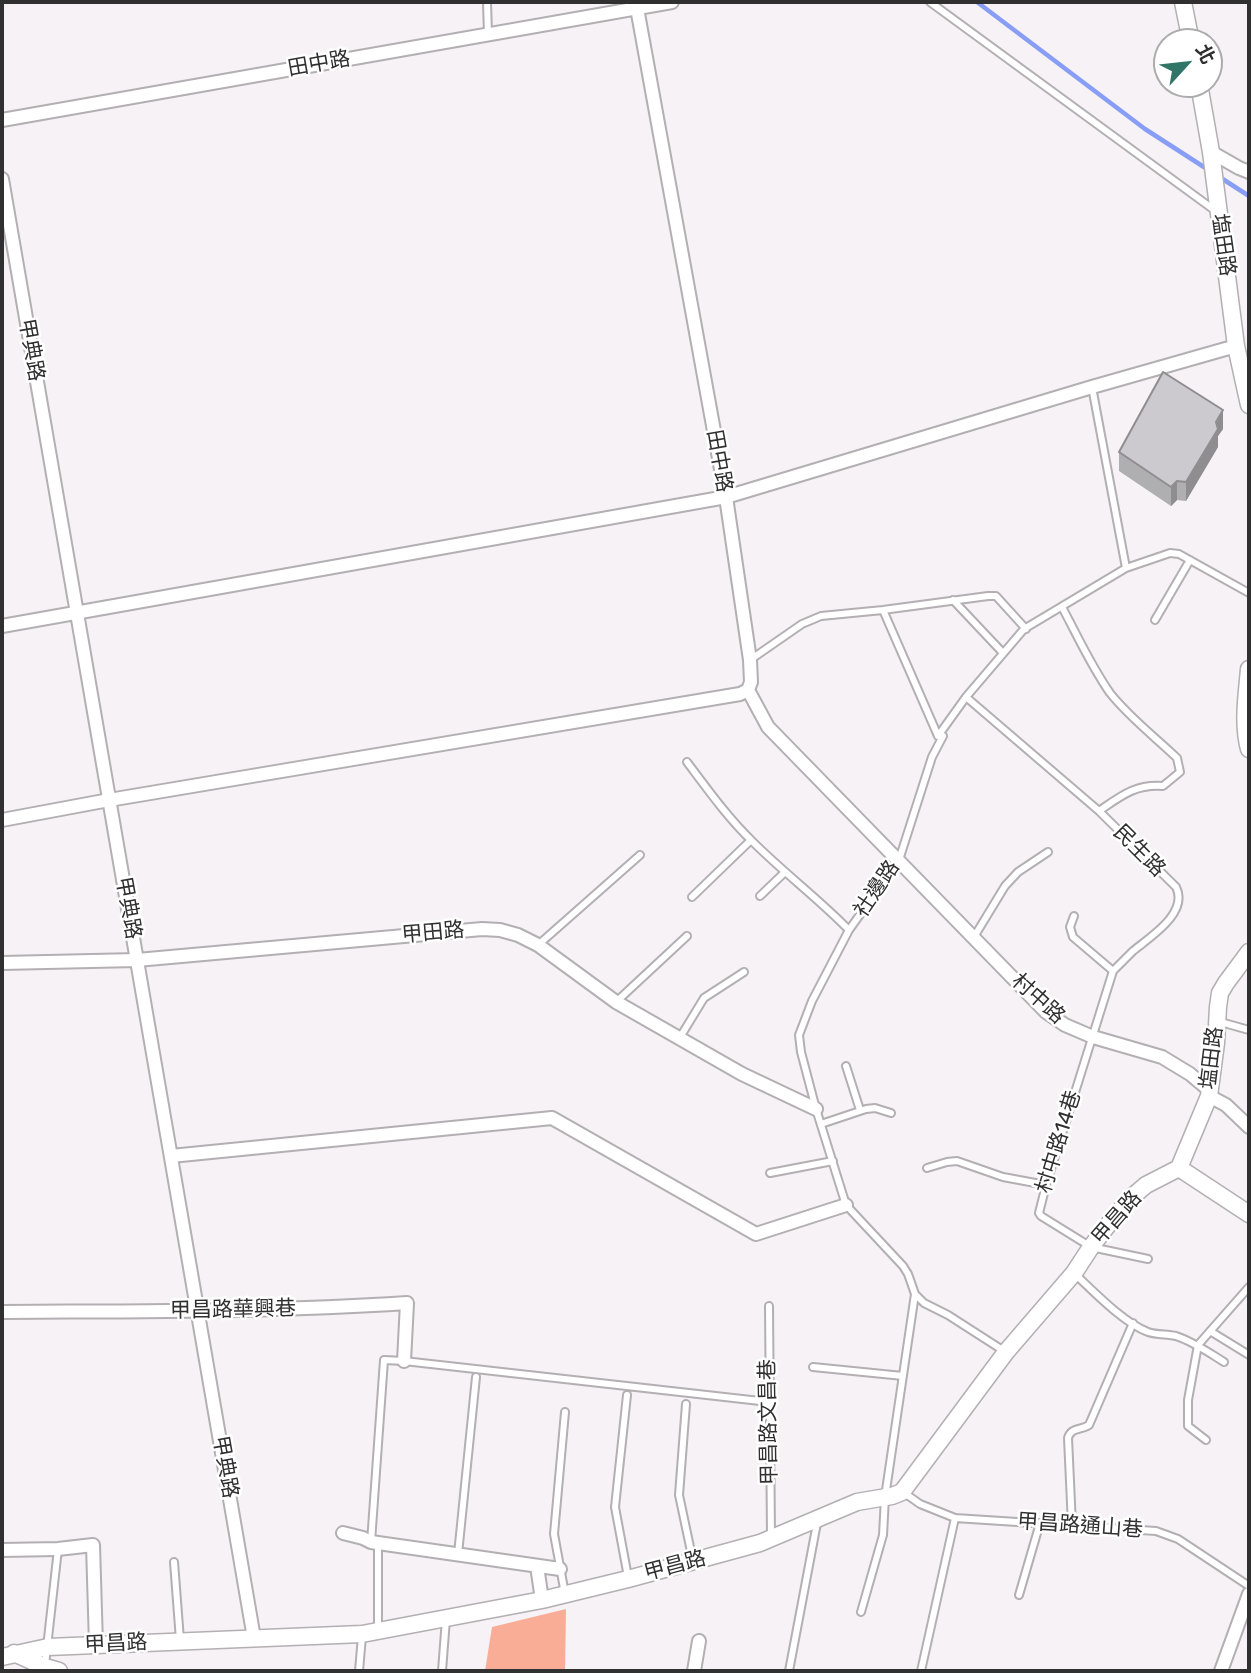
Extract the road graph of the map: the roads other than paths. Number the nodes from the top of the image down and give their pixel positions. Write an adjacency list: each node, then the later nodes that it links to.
1 (487, 2): 7 (lane)
2 (672, 2): 5 (street, 田中路)
3 (930, 2): 13 (lane)
4 (1183, 2): 6 (street)
5 (637, 8): 7 (street, 田中路); 17 (street, 田中路)
6 (1188, 28)
7 (488, 34): 9 (street, 田中路)
8 (1201, 98): 10 (street, 塩田路)
9 (2, 120)
10 (1212, 159): 11 (street); 13 (street, 塩田路)
11 (1249, 172)
12 (2, 179): 24 (street, 甲典路)
13 (1217, 205): 14 (street, 塩田路)
14 (1236, 346): 15 (street); 16 (street, 塩田路)
15 (1092, 387): 17 (street); 19 (lane)
16 (1249, 405)
17 (726, 496): 24 (street); 29 (street, 田中路)
18 (1190, 560): 19 (lane, 社邊路); 20 (lane, 社邊路); 25 (lane)
19 (1126, 568): 22 (lane, 社邊路)
20 (1249, 593)
21 (953, 600): 23 (lane); 27 (lane); 28 (lane)
22 (1062, 607): 27 (lane, 社邊路); 37 (lane)
23 (883, 610): 29 (lane); 33 (lane)
24 (77, 612): 26 (street); 36 (street, 甲典路)
25 (1155, 621)
26 (2, 626)
27 (1026, 628): 28 (lane, 社邊路)
28 (1003, 653): 32 (lane, 社邊路)
29 (750, 660): 31 (street, 田中路)
30 (1249, 668): 34 (street)
31 (748, 690): 36 (street); 42 (street)
32 (966, 696): 33 (lane, 社邊路); 37 (lane, 民生路)
33 (938, 736): 42 (lane, 社邊路)
34 (1249, 749)
35 (687, 762): 39 (lane)
36 (109, 800): 38 (street); 52 (street, 甲典路)
37 (1099, 811): 54 (lane, 民生路)
38 (2, 820)
39 (751, 840): 43 (lane); 45 (lane)
40 (1048, 852): 49 (lane)
41 (640, 855): 50 (lane)
42 (899, 860): 47 (lane, 社邊路); 49 (street, 村中路)
43 (785, 872): 44 (lane); 47 (lane)
44 (760, 896)
45 (692, 897)
46 (1074, 916): 54 (lane)
47 (849, 930): 63 (lane, 社邊路)
48 (687, 936): 56 (lane)
49 (974, 937): 59 (street, 村中路)
50 (538, 945): 52 (street, 甲田路); 56 (street, 甲田路)
51 (1249, 952): 57 (street, 塩田路)
52 (137, 960): 53 (street, 甲田路); 68 (street, 甲典路)
53 (2, 963)
54 (1113, 971): 59 (lane, 民生路)
55 (744, 972): 60 (lane)
56 (615, 1002): 60 (street, 甲田路)
57 (1217, 1021): 58 (lane); 62 (street, 塩田路)
58 (1249, 1030)
59 (1092, 1036): 62 (street, 村中路); 73 (lane, 村中路14巷)
60 (679, 1039): 63 (street, 甲田路)
61 (846, 1066): 64 (lane)
62 (1209, 1093): 67 (street, 村中路); 71 (street, 塩田路)
63 (816, 1109): 66 (lane, 社邊路)
64 (860, 1110): 65 (lane); 66 (lane)
65 (891, 1113)
66 (821, 1124): 69 (lane, 社邊路)
67 (1249, 1127)
68 (171, 1156): 74 (street); 82 (street, 甲典路)
69 (833, 1161): 72 (lane); 74 (lane, 社邊路)
70 (927, 1168): 73 (lane)
71 (1179, 1168): 75 (street); 76 (street, 甲昌路)
72 (770, 1173)
73 (1046, 1185): 76 (lane, 村中路14巷)
74 (846, 1205): 80 (lane, 社邊路)
75 (1249, 1214)
76 (1091, 1247): 77 (lane, 村中路14巷); 78 (street, 甲昌路)
77 (1148, 1259)
78 (1073, 1273): 84 (lane); 87 (street, 甲昌路)
79 (1249, 1287): 85 (lane)
80 (915, 1294): 87 (lane); 92 (lane)
81 (769, 1306): 95 (lane, 甲昌路文昌巷)
82 (198, 1311): 83 (street, 甲昌路華興巷); 89 (street, 甲昌路華興巷); 124 (street, 甲典路)
83 (2, 1312)
84 (1133, 1323): 86 (lane); 104 (lane)
85 (1210, 1331): 86 (lane); 88 (lane)
86 (1198, 1345): 90 (lane); 98 (lane)
87 (1006, 1352): 99 (street, 甲昌路)
88 (1249, 1355)
89 (404, 1361): 95 (lane); 107 (lane)
90 (1224, 1362)
91 (813, 1367): 92 (lane)
92 (903, 1376): 100 (lane)
93 (476, 1377): 110 (lane)
94 (627, 1395): 115 (lane)
95 (769, 1402): 106 (lane, 甲昌路文昌巷)
96 (687, 1404): 111 (lane)
97 (565, 1412): 114 (lane)
98 (1206, 1440)
99 (902, 1492): 100 (street, 甲昌路); 102 (lane, 甲昌路通山巷)
100 (885, 1497): 101 (street, 甲昌路); 121 (lane)
101 (817, 1517): 106 (street, 甲昌路); 134 (lane)
102 (955, 1518): 103 (lane, 甲昌路通山巷); 135 (lane)
103 (1040, 1523): 104 (lane, 甲昌路通山巷); 119 (lane)
104 (1072, 1525): 116 (lane, 甲昌路通山巷)
105 (343, 1534): 107 (street)
106 (771, 1538): 111 (street, 甲昌路)
107 (375, 1542): 110 (street); 123 (lane)
108 (2, 1549): 109 (street)
109 (58, 1549): 127 (street); 128 (lane)
110 (458, 1555): 113 (street)
111 (693, 1561): 115 (street, 甲昌路)
112 (174, 1562): 125 (lane)
113 (537, 1566): 114 (street); 120 (street)
114 (560, 1569): 118 (lane)
115 (628, 1579): 118 (street, 甲昌路)
116 (1249, 1586)
117 (1249, 1594): 136 (street)
118 (565, 1595): 120 (street, 甲昌路)
119 (1019, 1595)
120 (542, 1600): 122 (street, 甲昌路)
121 (861, 1612)
122 (446, 1617): 123 (street, 甲昌路); 132 (lane)
123 (370, 1632): 124 (street, 甲昌路); 131 (lane)
124 (254, 1638): 125 (street, 甲昌路)
125 (180, 1641): 127 (street, 甲昌路)
126 (699, 1641): 133 (street)
127 (96, 1645): 128 (street, 甲昌路)
128 (48, 1647): 129 (street, 甲昌路); 130 (lane)
129 (6, 1653): 130 (street)
130 (52, 1669)
131 (359, 1671)
132 (442, 1671)
133 (694, 1671)
134 (789, 1671)
135 (921, 1671)
136 (1221, 1671)

